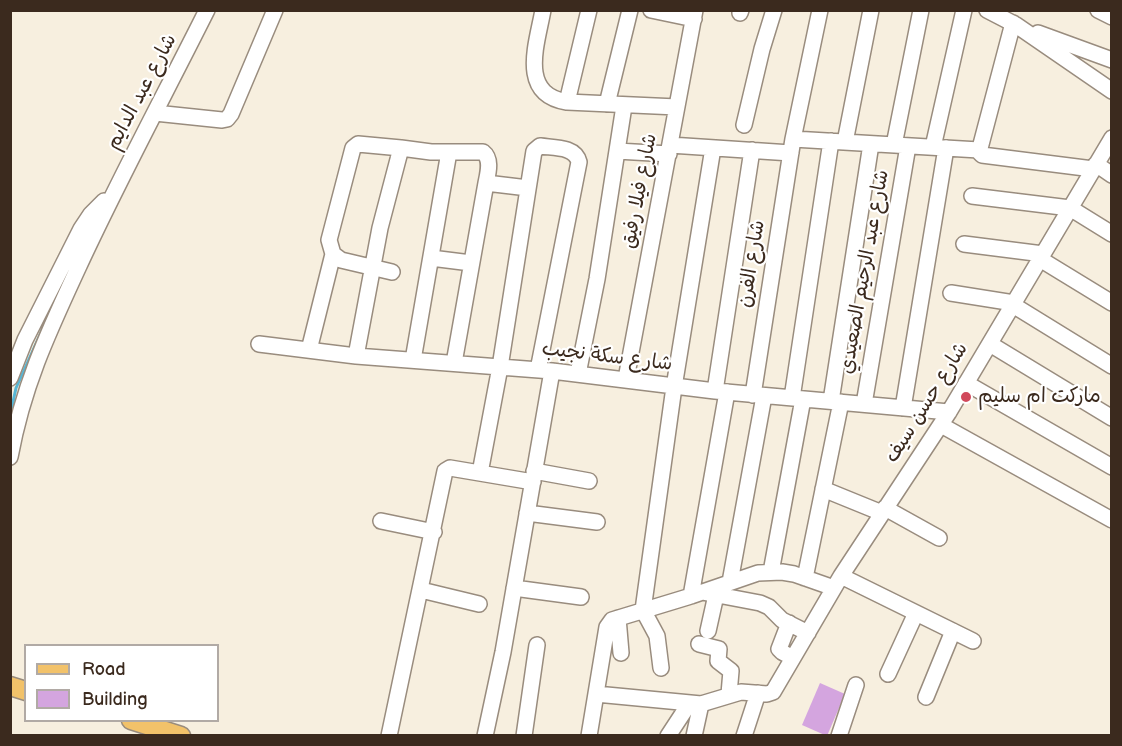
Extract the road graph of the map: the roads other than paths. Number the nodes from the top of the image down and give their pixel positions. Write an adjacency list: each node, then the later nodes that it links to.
1 (207, 10): 23 (street, شارع عبد الدايم)
2 (275, 10): 23 (street)
3 (543, 10): 19 (street)
4 (589, 10): 19 (street)
5 (630, 10): 20 (street)
6 (651, 10): 14 (street)
7 (774, 10): 24 (street)
8 (820, 10): 28 (street, شارع الفرن)
9 (871, 10): 26 (street)
10 (921, 10): 29 (street, شارع عبد الرحيم الصعيدي)
11 (964, 10): 32 (street)
12 (987, 10): 16 (street)
13 (1098, 10): 15 (street)
14 (695, 15): 22 (street, شارع فيلا رفيق)
15 (1112, 17)
16 (1013, 20): 17 (street); 18 (street); 35 (street)
17 (1112, 60)
18 (1112, 91)
19 (567, 102): 20 (street)
20 (607, 104): 21 (street)
21 (624, 106): 22 (street); 36 (street)
22 (677, 107): 33 (street, شارع فيلا رفيق)
23 (155, 113): 42 (street, شارع عبد الدايم)
24 (744, 125)
25 (1112, 138): 38 (street, شارع حسن سيف)
26 (838, 142): 27 (street); 28 (street); 73 (street)
27 (871, 144): 29 (street); 74 (street)
28 (792, 146): 34 (street); 71 (street, شارع الفرن)
29 (901, 146): 32 (street); 75 (street, شارع عبد الرحيم الصعيدي)
30 (401, 148): 37 (street); 47 (street); 51 (street)
31 (712, 148): 33 (street); 34 (street); 69 (street)
32 (940, 148): 35 (street); 76 (street)
33 (669, 149): 36 (street); 67 (street, شارع فيلا رفيق)
34 (752, 150): 70 (street)
35 (979, 150): 38 (street)
36 (617, 151): 65 (street)
37 (449, 152): 40 (street); 49 (street)
38 (1094, 166): 39 (street); 44 (street, شارع حسن سيف)
39 (1112, 176)
40 (486, 183): 41 (street); 50 (street)
41 (528, 188): 63 (street); 64 (street)
42 (112, 193): 66 (street, شارع عبد الدايم); 72 (street, شارع عبد الدايم)
43 (972, 196): 44 (street)
44 (1070, 208): 45 (street); 48 (street, شارع حسن سيف)
45 (1112, 234)
46 (964, 244): 48 (street)
47 (333, 254): 51 (street); 58 (street)
48 (1041, 256): 54 (street); 55 (street, شارع حسن سيف)
49 (431, 258): 50 (street); 60 (street)
50 (471, 263): 61 (street)
51 (372, 268): 52 (street); 59 (street)
52 (392, 272)
53 (951, 293): 55 (street)
54 (1112, 303)
55 (1013, 304): 57 (street, شارع حسن سيف); 62 (street)
56 (259, 344): 58 (street, شارع سكة نجيب)
57 (990, 344): 68 (street, شارع حسن سيف); 77 (street)
58 (309, 350): 59 (street, شارع سكة نجيب)
59 (356, 356): 60 (street, شارع سكة نجيب)
60 (413, 360): 61 (street, شارع سكة نجيب)
61 (454, 363): 63 (street, شارع سكة نجيب)
62 (1112, 366)
63 (500, 367): 64 (street, شارع سكة نجيب); 81 (street)
64 (545, 370): 65 (street, شارع سكة نجيب); 82 (street)
65 (578, 374): 67 (street, شارع سكة نجيب)
66 (10, 378)
67 (626, 379): 69 (street, شارع سكة نجيب)
68 (966, 383): 78 (street, شارع حسن سيف); 80 (street)
69 (674, 387): 70 (street, شارع سكة نجيب); 101 (street)
70 (721, 392): 71 (street, شارع سكة نجيب); 98 (street)
71 (758, 395): 73 (street, شارع سكة نجيب); 94 (street, شارع الفرن)
72 (17, 398): 79 (street, شارع عبد الدايم)
73 (798, 399): 74 (street, شارع سكة نجيب); 92 (street)
74 (836, 402): 75 (street, شارع سكة نجيب); 84 (street)
75 (864, 404): 76 (street, شارع سكة نجيب)
76 (903, 408): 78 (street, شارع سكة نجيب)
77 (1112, 418)
78 (945, 419): 85 (street, شارع حسن سيف); 87 (street)
79 (10, 457)
80 (1112, 467)
81 (480, 473): 82 (street); 90 (street)
82 (534, 477): 83 (street); 86 (street)
83 (589, 481)
84 (823, 489): 85 (street); 93 (street)
85 (884, 511): 91 (street); 95 (street, شارع حسن سيف)
86 (527, 513): 89 (street); 96 (street)
87 (1112, 520)
88 (381, 521): 90 (street)
89 (597, 522)
90 (434, 532): 97 (street)
91 (939, 538)
92 (771, 572): 93 (street); 94 (street)
93 (805, 578): 95 (street)
94 (730, 582): 98 (street)
95 (837, 582): 102 (street); 106 (street, شارع حسن سيف)
96 (514, 588): 99 (street); 122 (street)
97 (421, 590): 100 (street); 121 (street)
98 (703, 594): 101 (street); 104 (street); 116 (street)
99 (581, 597)
100 (479, 604)
101 (643, 610): 103 (street); 111 (street)
102 (916, 613): 105 (street); 112 (street)
103 (618, 618): 109 (street); 115 (street)
104 (789, 623): 106 (street); 110 (street)
105 (953, 631): 107 (street); 117 (street)
106 (808, 633): 110 (street, شارع حسن سيف)
107 (973, 641)
108 (537, 645): 123 (street)
109 (621, 653)
110 (793, 658): 114 (street, شارع حسن سيف)
111 (661, 668)
112 (888, 674)
113 (856, 686): 128 (street)
114 (758, 693): 116 (street); 127 (street)
115 (596, 694): 118 (street); 124 (street)
116 (729, 694): 118 (street)
117 (926, 697)
118 (695, 704): 125 (street); 126 (street)
119 (137, 722): 120 (main road)
120 (181, 735)
121 (389, 735)
122 (485, 735)
123 (524, 735)
124 (590, 735)
125 (668, 735)
126 (694, 735)
127 (744, 735)
128 (839, 735)

